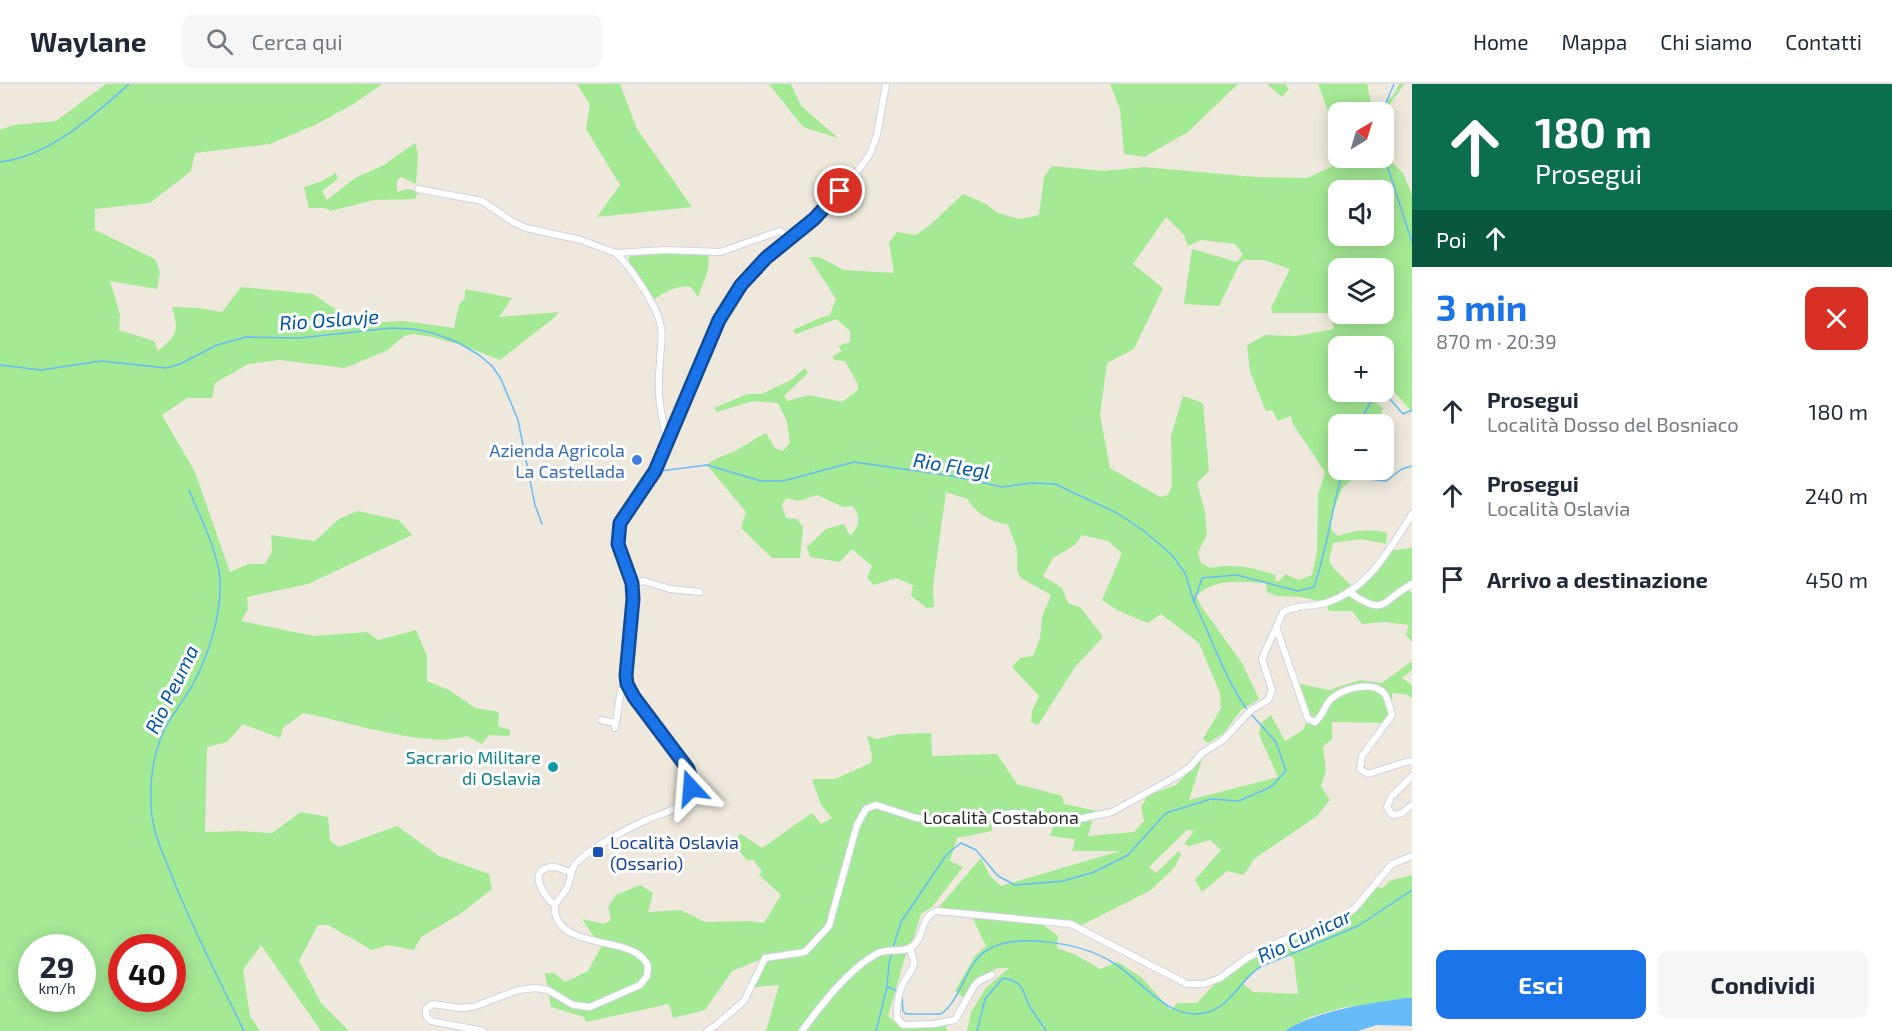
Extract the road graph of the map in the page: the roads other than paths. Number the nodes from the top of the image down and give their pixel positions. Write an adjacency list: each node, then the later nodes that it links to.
1 (886, 84): 3 (street)
2 (418, 189): 5 (street)
3 (792, 238): 4 (street); 7 (street)
4 (630, 252): 5 (street); 6 (street)
5 (616, 254): 6 (street)
6 (628, 265): 7 (street)
7 (669, 438): 9 (street)
8 (1412, 514): 12 (street)
9 (632, 583): 11 (street); 14 (street)
10 (1412, 584): 12 (street)
11 (700, 592)
12 (1349, 592): 13 (street)
13 (1276, 627): 16 (street); 25 (street, Località Costabona)
14 (627, 684): 15 (street); 20 (street)
15 (601, 720)
16 (1412, 762)
17 (1412, 776): 18 (street)
18 (1412, 805)
19 (1412, 856): 22 (street)
20 (571, 873): 21 (street); 21 (street)
21 (555, 905): 24 (street)
22 (909, 948): 23 (street); 26 (street)
23 (992, 975)
24 (483, 1031)
25 (707, 1031)
26 (802, 1031)

